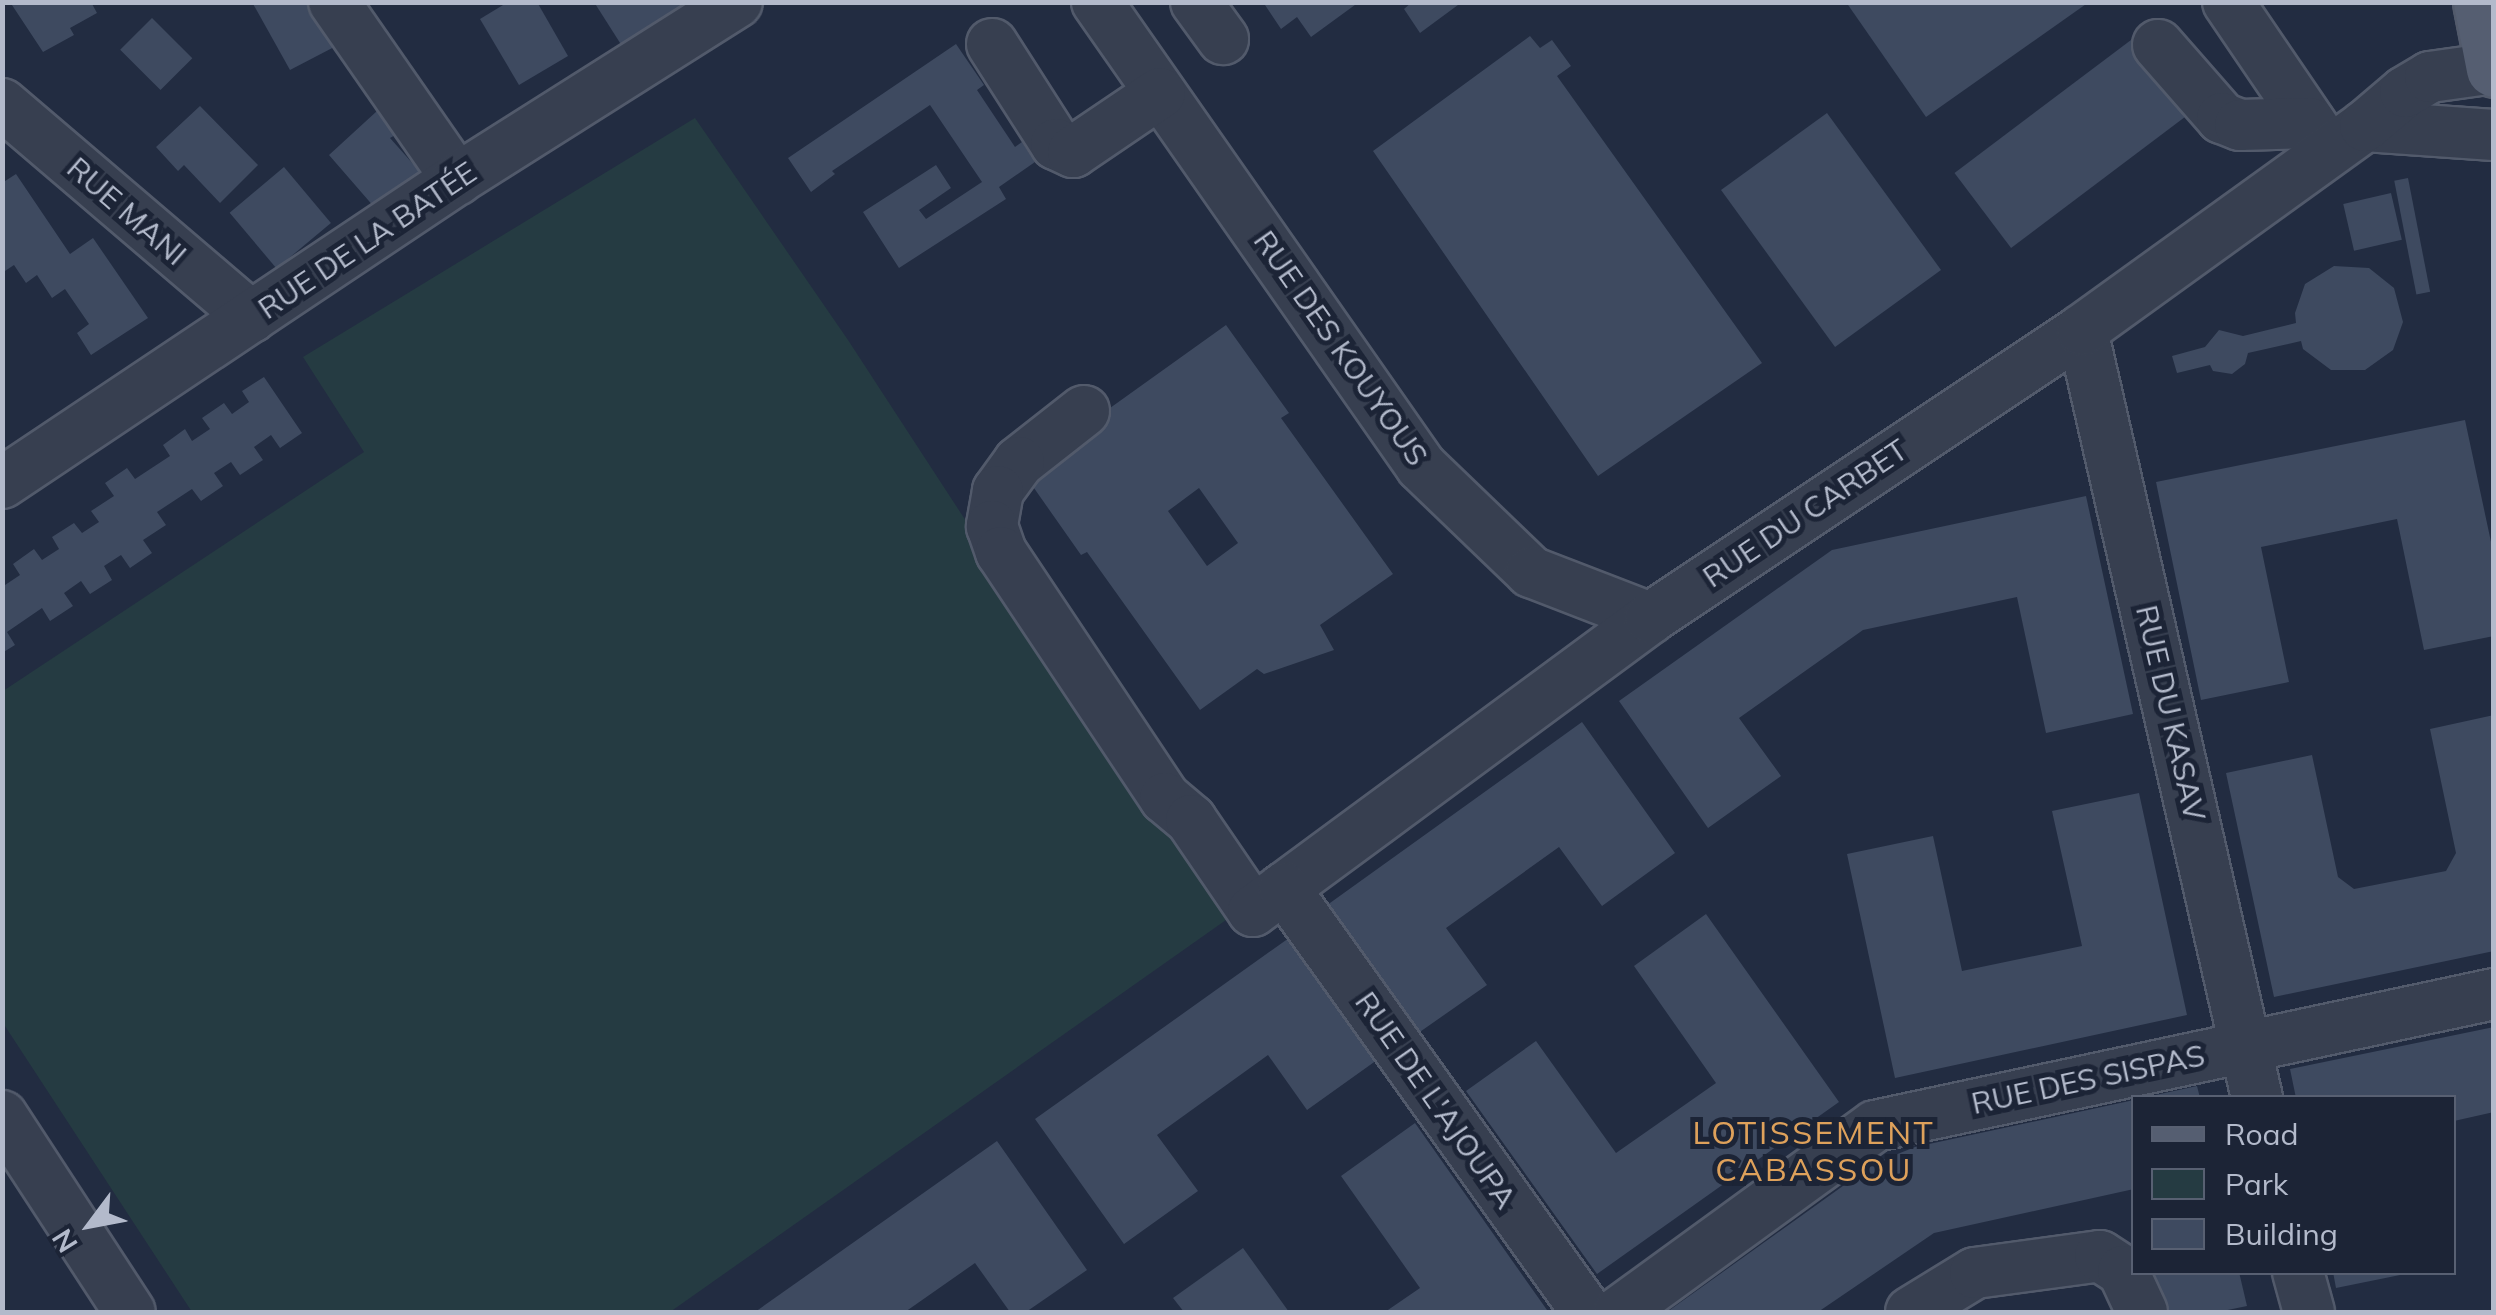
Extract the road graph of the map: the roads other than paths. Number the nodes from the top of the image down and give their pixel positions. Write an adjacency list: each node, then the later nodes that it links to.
1 (334, 2): 13 (street)
2 (736, 2): 13 (street, RUE DE LA BATÉE)
3 (1097, 2): 9 (street, RUE DES KOUYOUS)
4 (2228, 2): 11 (street)
5 (2481, 2): 8 (main road)
6 (992, 44): 9 (street)
7 (2158, 44): 11 (street)
8 (2493, 68): 11 (street, RUE DU CARBET)
9 (1160, 92): 18 (street, RUE DES KOUYOUS)
10 (2, 104): 14 (street, RUE MANI)
11 (2335, 133): 12 (street); 15 (street, RUE DU CARBET)
12 (2494, 135)
13 (457, 179): 14 (street, RUE DE LA BATÉE)
14 (251, 317): 17 (street, RUE DE LA BATÉE)
15 (2082, 330): 18 (street, RUE DU CARBET); 21 (street, RUE DU KASAV)
16 (1084, 411): 19 (street, RUE DE L'AJOUPA)
17 (2, 484)
18 (1650, 618): 19 (street, RUE DU CARBET)
19 (1269, 899): 25 (street, RUE DE L'AJOUPA)
20 (2494, 994): 21 (street, RUE DES SISPAS)
21 (2245, 1044): 22 (street, RUE DU KASAV); 26 (street, RUE DES SISPAS)
22 (2256, 1095)
23 (2, 1116): 24 (street)
24 (130, 1312)
25 (1587, 1312)
26 (1619, 1312)
27 (1911, 1312): 28 (street)
28 (2142, 1312)

